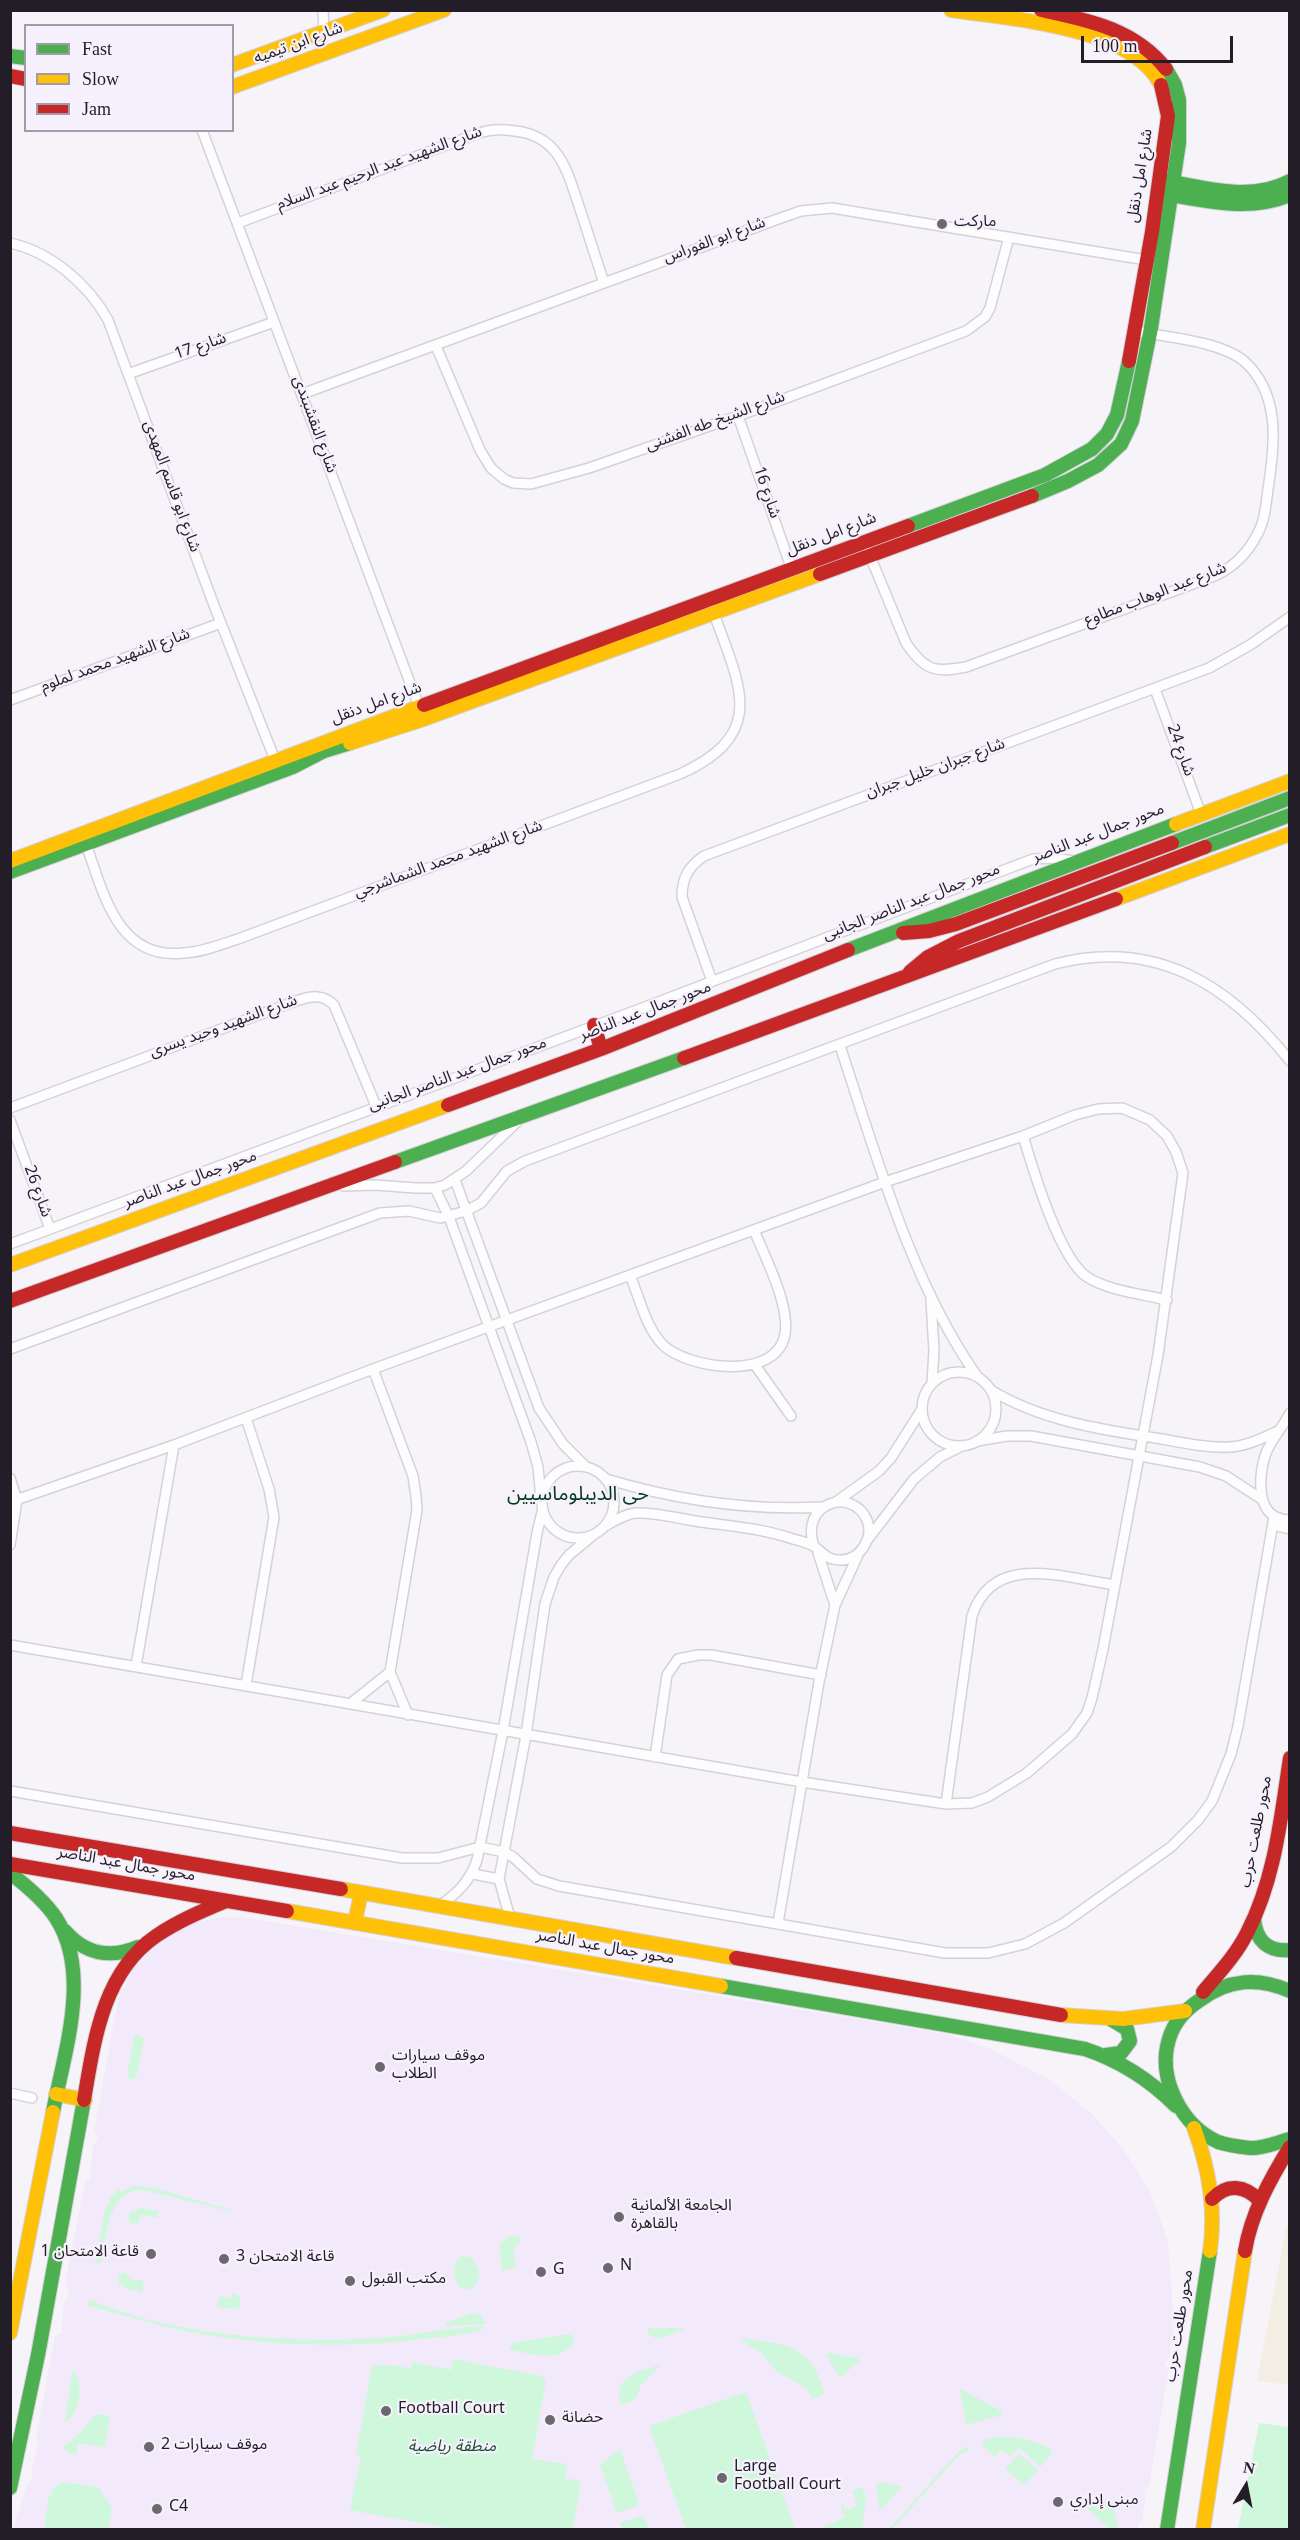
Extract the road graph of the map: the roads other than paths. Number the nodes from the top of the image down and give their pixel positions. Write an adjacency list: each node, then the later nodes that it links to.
1 (323, 10): 9 (street)
2 (383, 10): 6 (main road, شارع ابن تيميه)
3 (444, 10): 11 (main road, شارع ابن تيميه)
4 (951, 10): 7 (main road, شارع امل دنقل)
5 (1041, 10): 15 (main road, شارع امل دنقل)
6 (359, 14): 9 (main road, شارع ابن تيميه)
7 (986, 14): 8 (main road, شارع امل دنقل)
8 (1020, 16): 14 (main road, شارع امل دنقل)
9 (324, 32): 10 (main road, شارع ابن تيميه)
10 (234, 64)
11 (234, 86)
12 (203, 132): 17 (street, شارع النقشبندى)
13 (1290, 181): 15 (main road)
14 (1158, 187): 15 (main road); 20 (main road, شارع امل دنقل)
15 (1173, 189): 16 (main road); 24 (main road, شارع امل دنقل)
16 (1290, 195)
17 (238, 223): 21 (street, شارع الشهيد عبد الرحيم عبد السلام); 22 (street, شارع النقشبندى)
18 (1009, 237): 20 (street, شارع ابو الفوراس); 21 (street, شارع ابو الفوراس); 28 (street, شارع الشيخ طه الفشنى)
19 (10, 243): 26 (street, شارع ابو قاسم المهدى)
20 (1146, 260): 23 (main road, شارع امل دنقل)
21 (604, 283): 25 (street, شارع ابو الفوراس)
22 (274, 322): 26 (street, شارع 17); 27 (street, شارع النقشبندى)
23 (1135, 331): 24 (street, شارع عبد الوهاب مطاوع); 29 (main road, شارع امل دنقل)
24 (1151, 334): 30 (main road, شارع امل دنقل); 30 (street, شارع عبد الوهاب مطاوع)
25 (436, 346): 27 (street, شارع ابو الفوراس); 28 (street, شارع الشيخ طه الفشنى)
26 (128, 374): 34 (street, شارع ابو قاسم المهدى)
27 (302, 394): 37 (street, شارع النقشبندى)
28 (738, 416): 31 (street, شارع 16)
29 (865, 541): 30 (street, شارع عبد الوهاب مطاوع); 31 (main road, شارع امل دنقل)
30 (870, 556): 32 (main road, شارع امل دنقل)
31 (792, 570): 32 (main road, شارع امل دنقل)
32 (712, 607): 37 (main road, شارع امل دنقل); 44 (street, شارع الشهيد محمد الشماشرجي)
33 (1290, 617): 35 (street, شارع جبران خليل جبران)
34 (221, 623): 36 (street, شارع الشهيد محمد لملوم); 38 (street, شارع ابو قاسم المهدى)
35 (1155, 689): 41 (street, شارع 24); 50 (street, شارع جبران خليل جبران)
36 (10, 700)
37 (421, 713): 38 (main road, شارع امل دنقل)
38 (278, 766): 44 (main road, شارع امل دنقل)
39 (1290, 781): 41 (main road, محور جمال عبد الناصر)
40 (1290, 798): 48 (main road)
41 (1201, 814): 46 (main road, محور جمال عبد الناصر)
42 (1290, 815): 49 (main road)
43 (1290, 834): 49 (main road)
44 (84, 839): 45 (main road, شارع امل دنقل); 47 (main road, شارع امل دنقل)
45 (10, 861)
46 (1075, 862): 48 (main road, محور جمال عبد الناصر); 50 (street, محور جمال عبد الناصر الجانبى)
47 (10, 872)
48 (894, 932): 53 (main road, محور جمال عبد الناصر)
49 (901, 980): 57 (main road)
50 (712, 981): 51 (street, محور جمال عبد الناصر الجانبى)
51 (594, 1025): 53 (main road); 55 (street, محور جمال عبد الناصر الجانبى)
52 (840, 1046): 54 (street); 61 (street); 64 (street)
53 (601, 1049): 69 (main road, محور جمال عبد الناصر)
54 (1290, 1062)
55 (376, 1107): 56 (street, شارع الشهيد وحيد يسرى); 66 (street, محور جمال عبد الناصر الجانبى)
56 (10, 1108)
57 (523, 1116): 60 (street); 62 (main road)
58 (10, 1120): 66 (street, شارع 26)
59 (1023, 1136): 61 (street); 72 (street); 72 (street)
60 (455, 1180): 63 (street); 64 (street)
61 (885, 1182): 67 (street); 71 (street)
62 (328, 1186): 63 (street); 73 (main road)
63 (435, 1188): 65 (street)
64 (466, 1211): 65 (street); 74 (street)
65 (449, 1217): 75 (street); 76 (street)
66 (50, 1229): 68 (street, محور جمال عبد الناصر الجانبى)
67 (754, 1230): 70 (street); 77 (street)
68 (10, 1244)
69 (10, 1265)
70 (630, 1275): 74 (street); 77 (street)
71 (931, 1298): 79 (street); 80 (street)
72 (1167, 1300): 87 (street)
73 (10, 1301)
74 (507, 1320): 75 (street); 92 (street)
75 (489, 1327): 78 (street); 95 (street)
76 (10, 1349)
77 (754, 1365): 84 (street)
78 (373, 1369): 85 (street); 114 (street)
79 (977, 1376): 80 (street); 81 (street)
80 (932, 1383): 82 (street)
81 (991, 1390): 87 (street); 88 (street)
82 (922, 1409): 90 (street); 98 (street)
83 (1290, 1413): 86 (street)
84 (791, 1416)
85 (246, 1418): 89 (street); 116 (street)
86 (1278, 1431): 87 (street); 96 (street)
87 (1143, 1436): 91 (street)
88 (977, 1441): 90 (street); 91 (street)
89 (174, 1445): 97 (street); 113 (street)
90 (963, 1446): 106 (street)
91 (1140, 1457): 96 (street); 110 (street)
92 (586, 1467): 94 (street); 95 (street)
93 (10, 1478): 97 (street)
94 (606, 1479): 99 (street); 103 (street)
95 (541, 1499): 100 (street)
96 (1263, 1500): 102 (street)
97 (14, 1501): 107 (street)
98 (836, 1502): 99 (street); 106 (street)
99 (823, 1507): 108 (street)
100 (542, 1512): 105 (street); 119 (street)
101 (1290, 1520): 102 (street)
102 (1274, 1521): 104 (street); 139 (street)
103 (607, 1525): 105 (street); 108 (street)
104 (1290, 1529)
105 (592, 1536): 120 (street)
106 (868, 1539): 109 (street)
107 (10, 1545)
108 (816, 1548): 109 (street); 111 (street)
109 (859, 1552): 111 (street)
110 (1115, 1585): 125 (street); 125 (street)
111 (835, 1605): 115 (street)
112 (10, 1645): 113 (street)
113 (136, 1666): 116 (street)
114 (390, 1672): 117 (street); 118 (street)
115 (821, 1675): 121 (street); 123 (street)
116 (246, 1685): 117 (street)
117 (350, 1704): 118 (street)
118 (408, 1715): 119 (street)
119 (503, 1731): 120 (street); 127 (street)
120 (526, 1735): 121 (street); 128 (street)
121 (655, 1757): 123 (street)
122 (1290, 1758): 137 (main road, محور طلعت حرب)
123 (802, 1782): 125 (street); 139 (street)
124 (10, 1791): 127 (street)
125 (946, 1804)
126 (10, 1833): 133 (main road, محور جمال عبد الناصر)
127 (480, 1847): 128 (street); 131 (street)
128 (504, 1852): 132 (street); 139 (street)
129 (10, 1864): 134 (main road, محور جمال عبد الناصر)
130 (10, 1873): 140 (main road)
131 (473, 1874): 132 (street); 135 (street)
132 (499, 1879): 136 (street)
133 (361, 1893): 135 (main road, محور جمال عبد الناصر); 138 (main road)
134 (226, 1900): 138 (main road, محور جمال عبد الناصر); 141 (main road)
135 (439, 1906): 136 (main road, محور جمال عبد الناصر)
136 (510, 1918): 146 (main road, محور جمال عبد الناصر)
137 (1254, 1919): 142 (main road); 144 (main road, محور طلعت حرب)
138 (355, 1922): 147 (main road, محور جمال عبد الناصر)
139 (778, 1923)
140 (62, 1926): 141 (main road); 149 (main road)
141 (143, 1945): 151 (main road)
142 (1290, 1950)
143 (1290, 1991): 144 (main road)
144 (1196, 2000): 145 (main road)
145 (1185, 2011): 146 (main road, محور جمال عبد الناصر); 152 (main road)
146 (1112, 2019): 147 (main road)
147 (1104, 2055): 152 (main road, محور جمال عبد الناصر)
148 (10, 2093): 150 (street)
149 (56, 2094): 151 (main road); 158 (main road)
150 (32, 2098)
151 (85, 2100): 159 (main road)
152 (1176, 2106): 153 (main road)
153 (1194, 2128): 154 (main road); 156 (main road, محور طلعت حرب)
154 (1290, 2139)
155 (1290, 2147): 157 (main road)
156 (1212, 2199): 157 (main road); 160 (main road, محور طلعت حرب)
157 (1260, 2201): 161 (main road)
158 (10, 2333)
159 (10, 2488)
160 (1167, 2529)
161 (1203, 2529)

